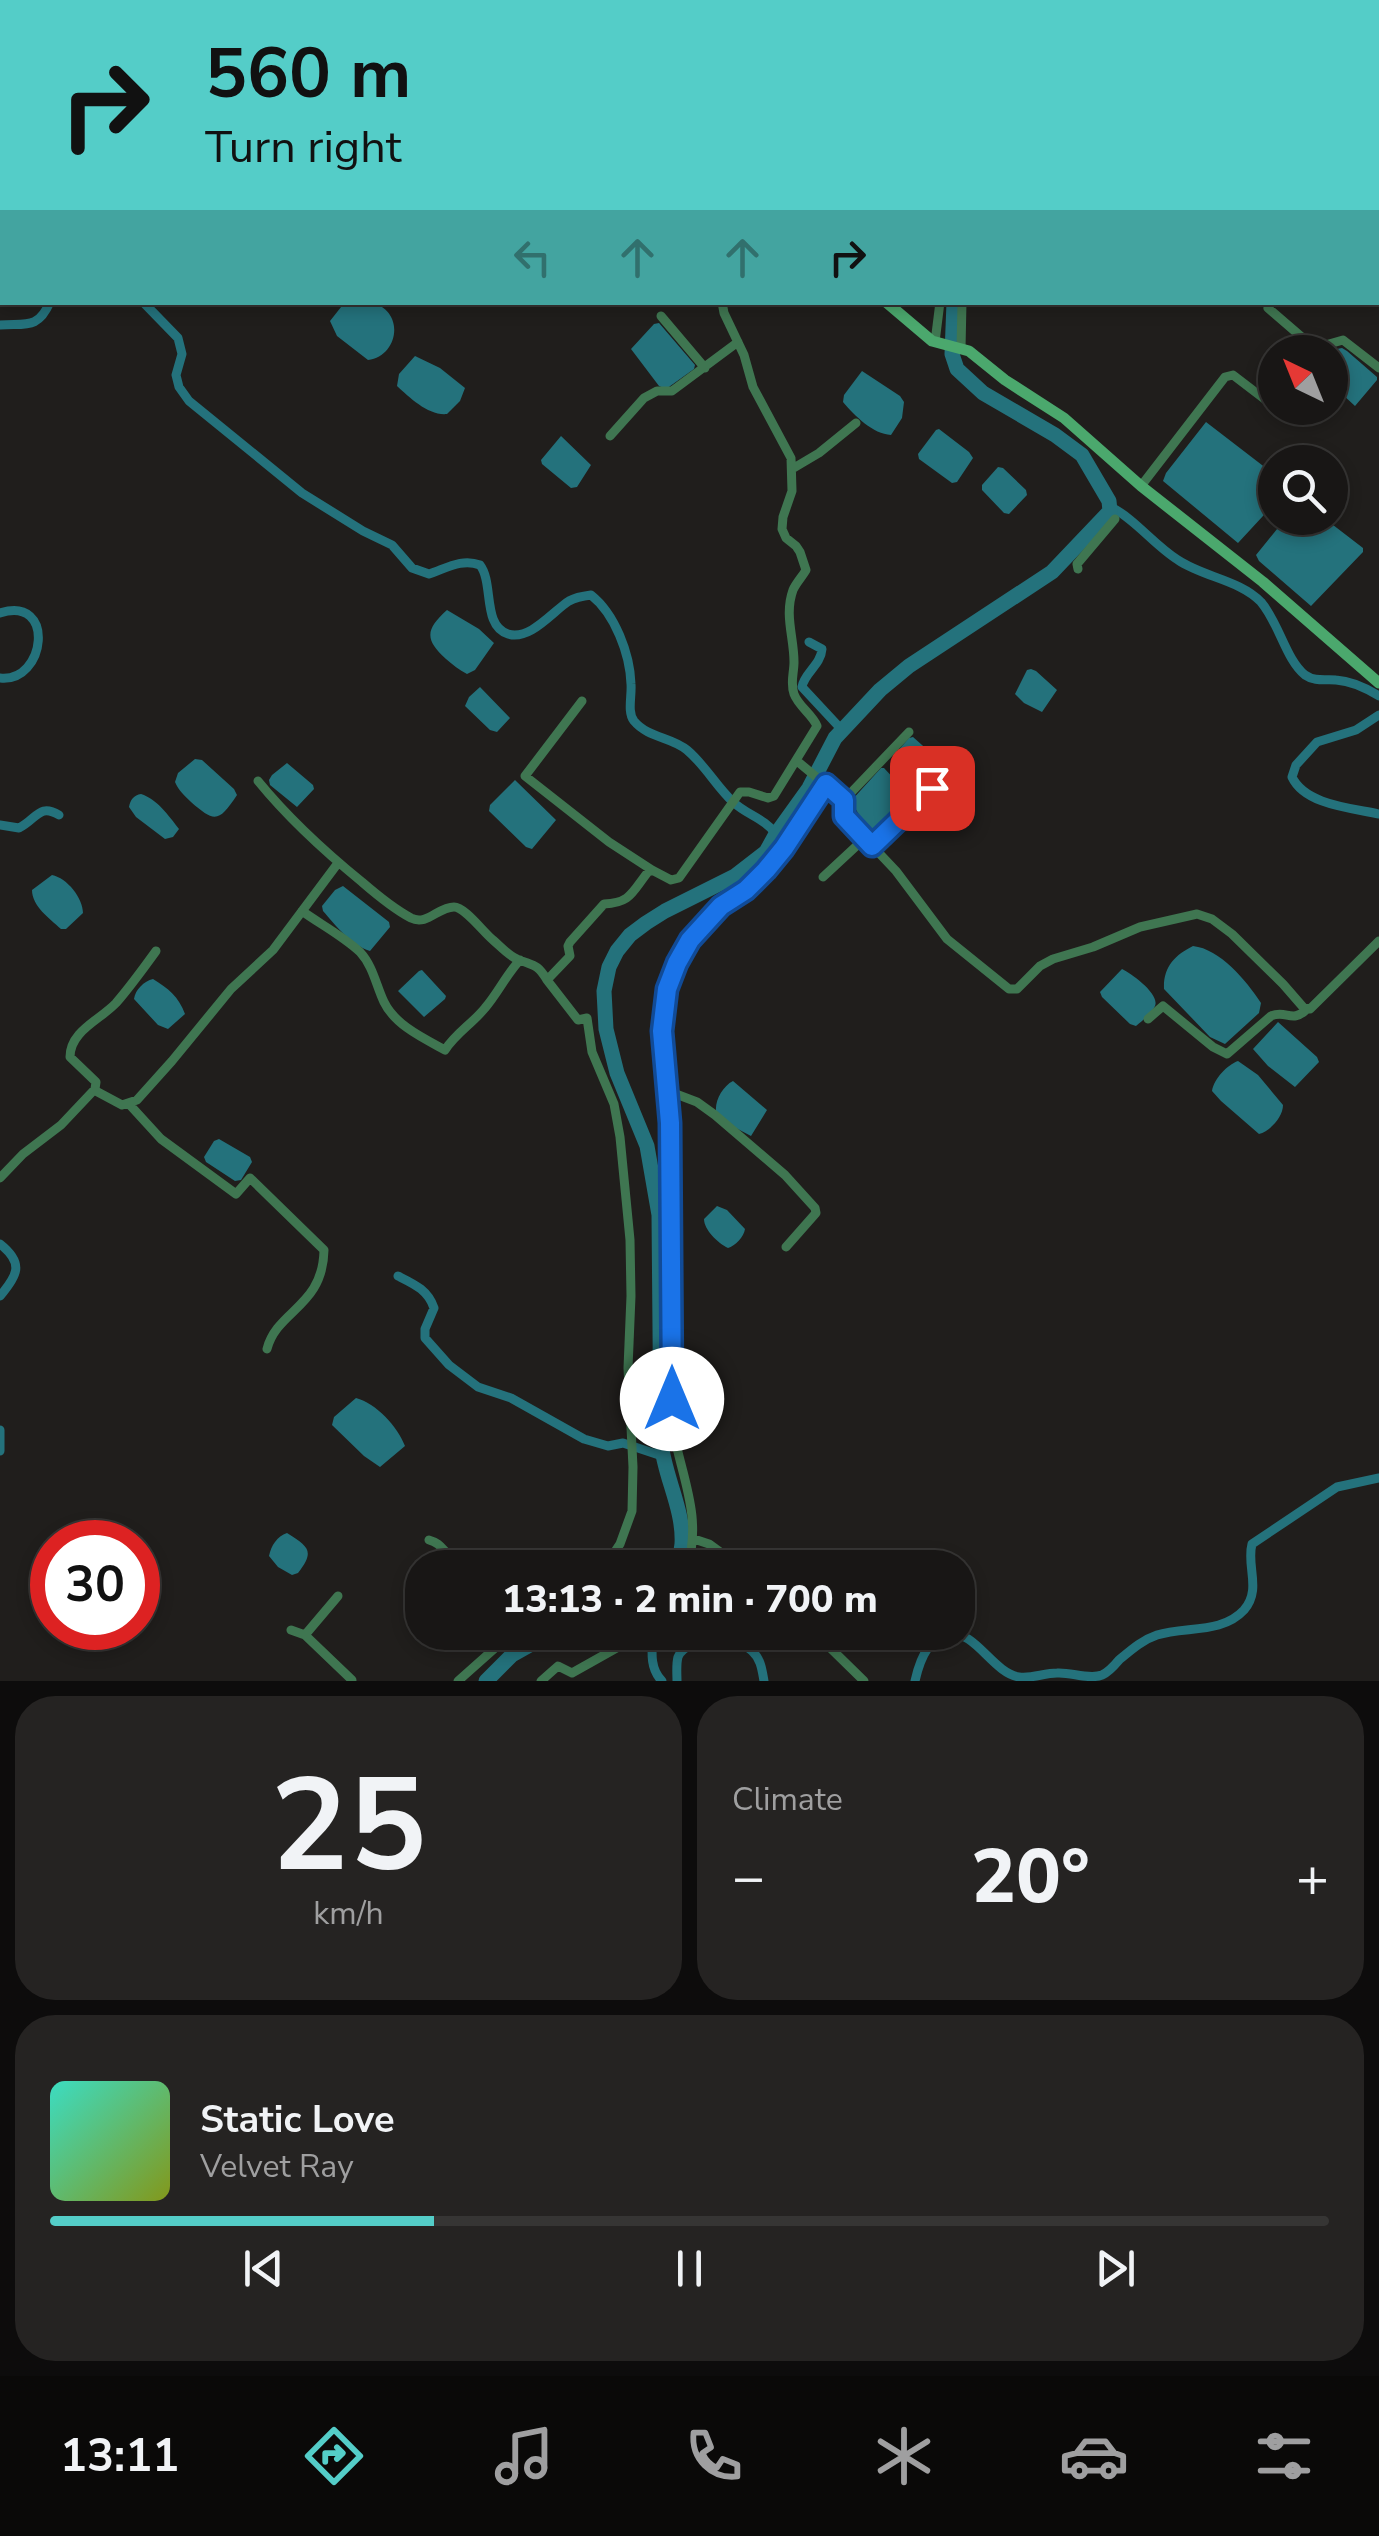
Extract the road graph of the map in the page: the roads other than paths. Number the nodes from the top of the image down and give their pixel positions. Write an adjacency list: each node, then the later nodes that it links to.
1 (723, 305): 8 (street)
2 (890, 305): 9 (street)
3 (940, 305): 9 (street)
4 (962, 305): 11 (street)
5 (1270, 305): 7 (street)
6 (662, 316): 12 (street)
7 (1299, 335)
8 (738, 342): 12 (street); 17 (street)
9 (937, 343): 11 (street)
10 (1348, 344): 13 (street)
11 (959, 348): 18 (street)
12 (705, 368): 16 (street)
13 (1379, 368)
14 (1258, 393): 18 (street)
15 (856, 423): 17 (street)
16 (610, 436)
17 (792, 470): 24 (street)
18 (1141, 486): 21 (street)
19 (1114, 519): 20 (street)
20 (1078, 569)
21 (1379, 684)
22 (582, 701): 31 (street)
23 (909, 732): 28 (street)
24 (797, 761): 27 (street); 31 (street)
25 (950, 771): 29 (street)
26 (258, 781): 30 (street)
27 (823, 782): 28 (street); 41 (street)
28 (844, 800): 29 (street)
29 (868, 842): 32 (street); 38 (street)
30 (338, 863): 33 (street); 36 (street)
31 (652, 870): 37 (street)
32 (823, 877)
33 (302, 911): 36 (street); 42 (street)
34 (1379, 941): 38 (street)
35 (156, 952): 40 (street)
36 (520, 960): 37 (street)
37 (547, 980): 49 (street)
38 (1306, 1009): 39 (street)
39 (1148, 1020)
40 (94, 1090): 42 (street); 43 (street)
41 (668, 1091): 44 (street); 46 (street)
42 (129, 1104): 45 (street)
43 (0, 1178)
44 (786, 1247)
45 (267, 1349)
46 (694, 1539): 50 (street); 51 (street)
47 (429, 1540): 48 (street)
48 (445, 1550)
49 (617, 1550)
50 (692, 1550)
51 (717, 1550)
52 (338, 1596): 54 (street)
53 (291, 1630): 54 (street)
54 (305, 1635): 58 (street)
55 (493, 1650): 59 (street)
56 (613, 1650): 60 (street)
57 (832, 1650): 61 (street)
58 (352, 1680)
59 (458, 1681)
60 (541, 1681)
61 (864, 1681)

